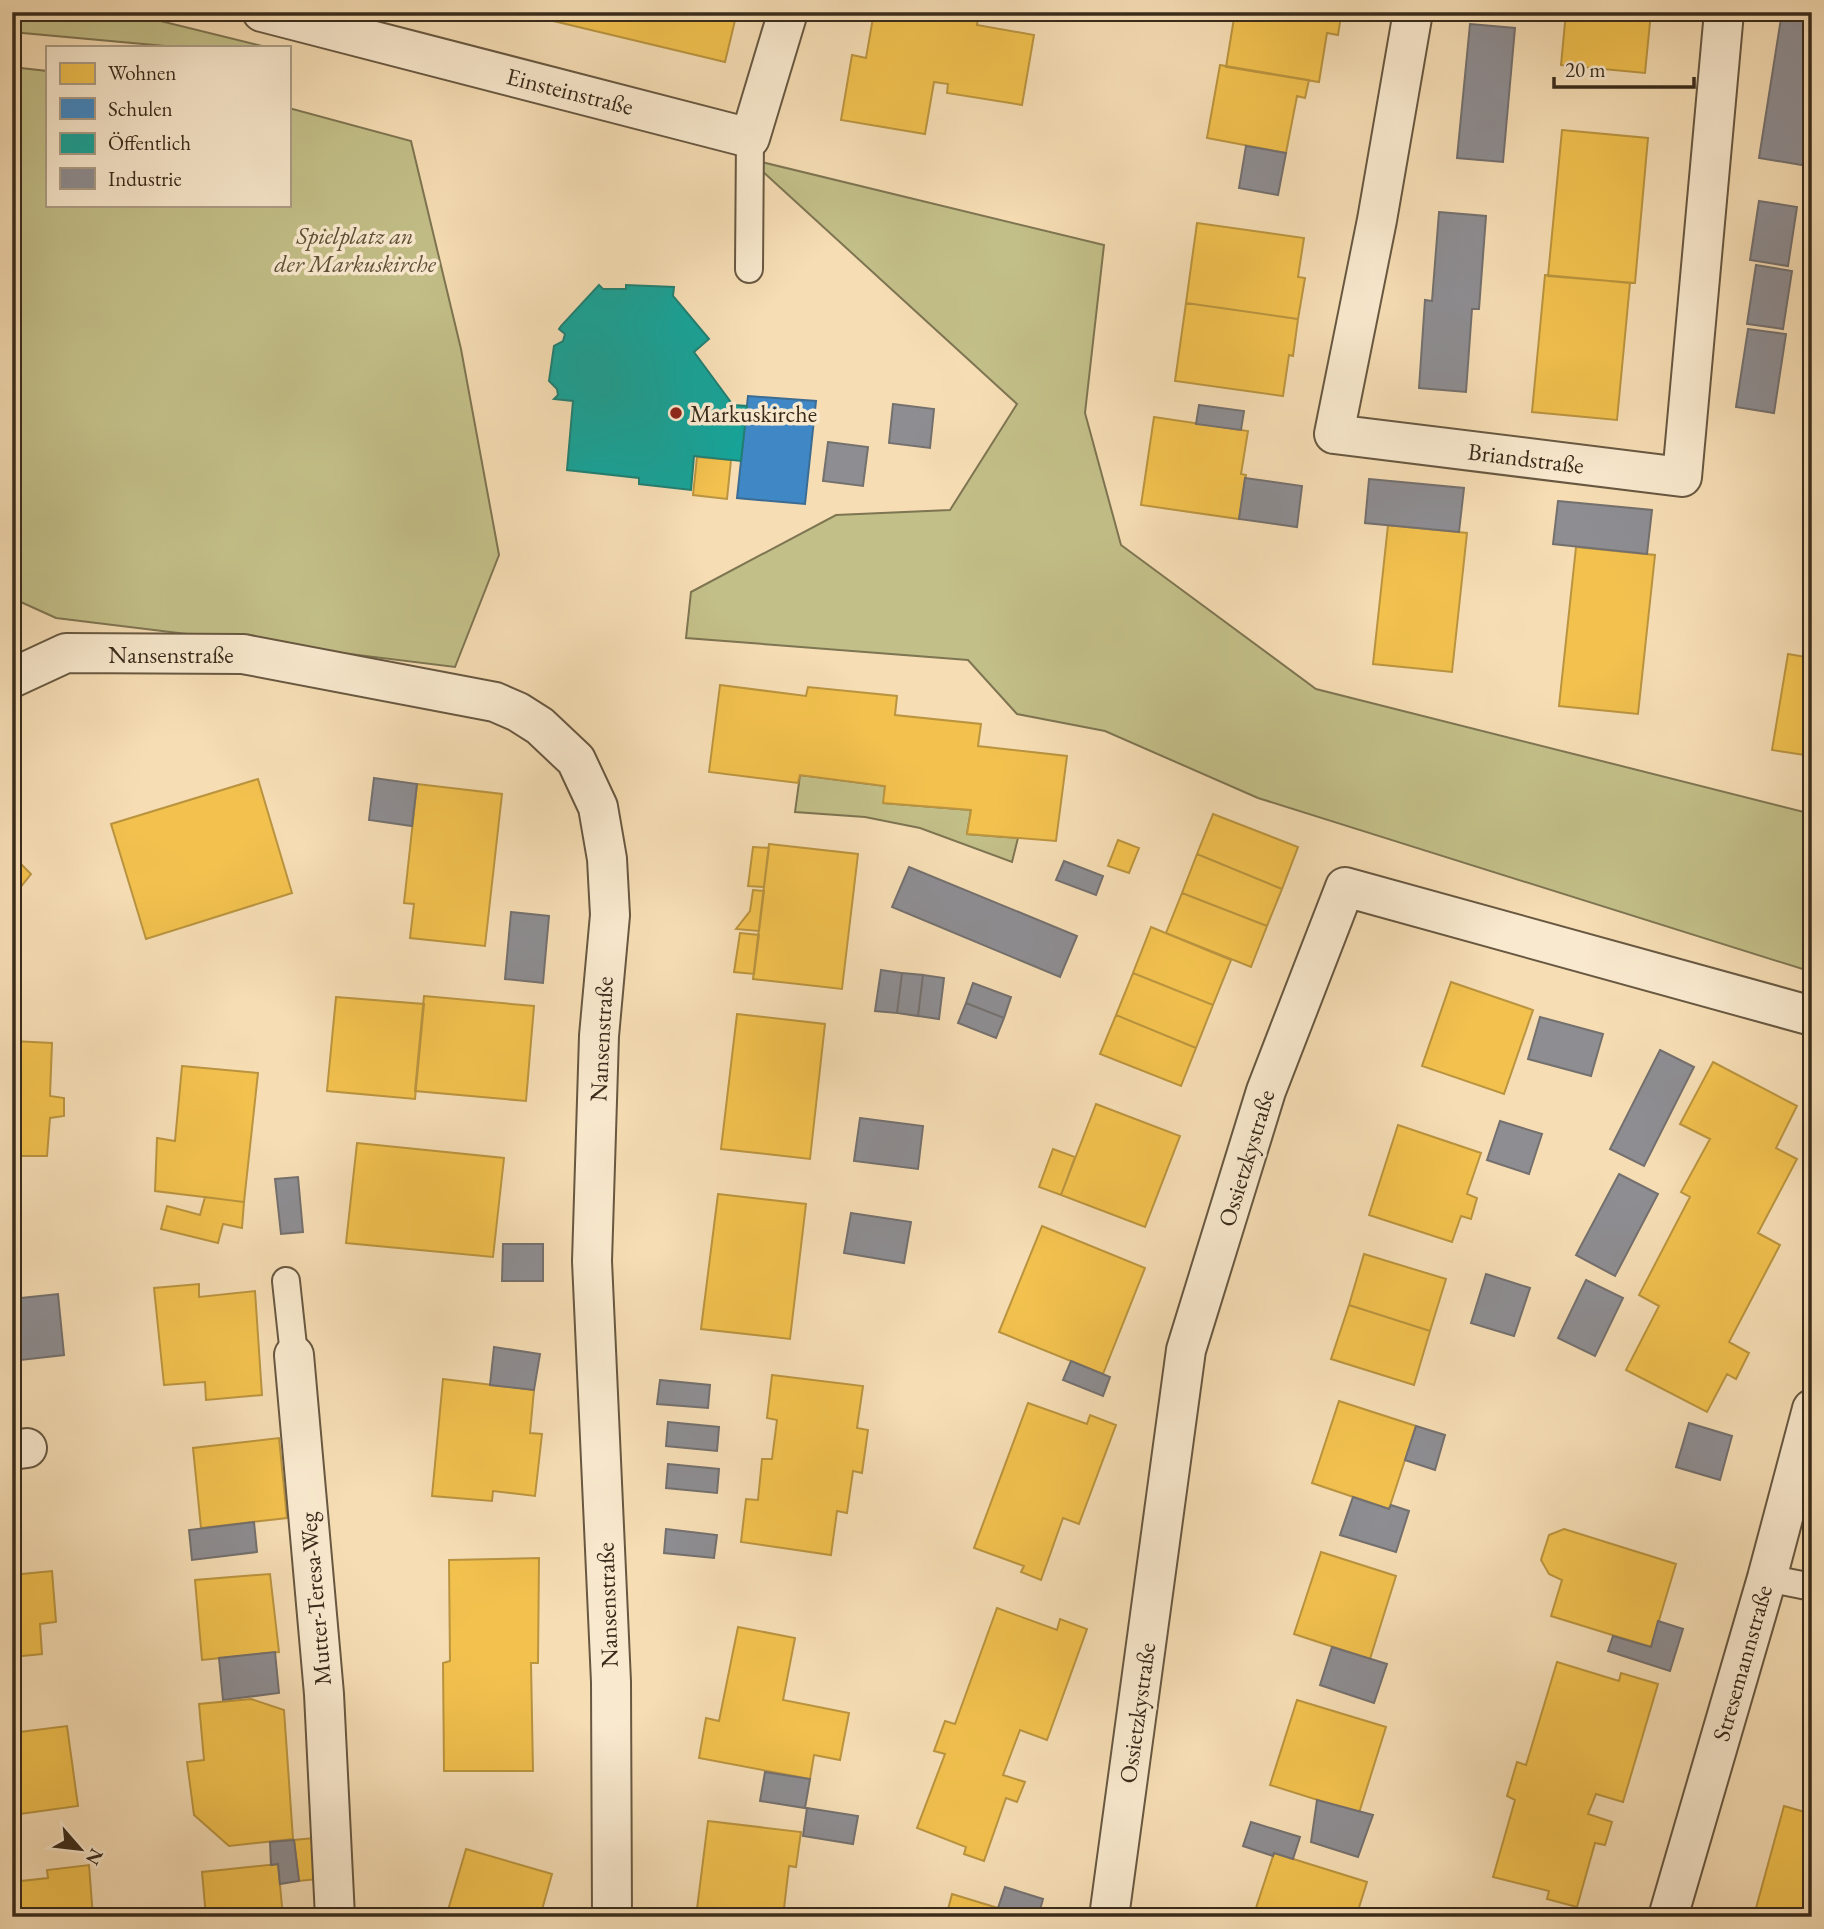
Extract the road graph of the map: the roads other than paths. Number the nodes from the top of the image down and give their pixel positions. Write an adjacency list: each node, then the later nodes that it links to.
1 (262, 12): 4 (street, Einsteinstraße)
2 (1413, 12): 3 (street, Briandstraße)
3 (1724, 12)
4 (303, 17): 6 (street, Einsteinstraße)
5 (793, 18): 6 (street)
6 (750, 138): 7 (lane)
7 (749, 269)
8 (12, 678): 16 (street, Nansenstraße)
9 (1812, 1016): 17 (street, Ossietzkystraße)
10 (286, 1281): 11 (lane, Mutter-Teresa-Weg)
11 (294, 1355): 15 (street, Mutter-Teresa-Weg)
12 (1812, 1409): 13 (street, Stresemannstraße)
13 (1767, 1578): 14 (lane); 18 (street, Stresemannstraße)
14 (1812, 1587)
15 (335, 1917)
16 (612, 1917)
17 (1109, 1917)
18 (1668, 1917)

